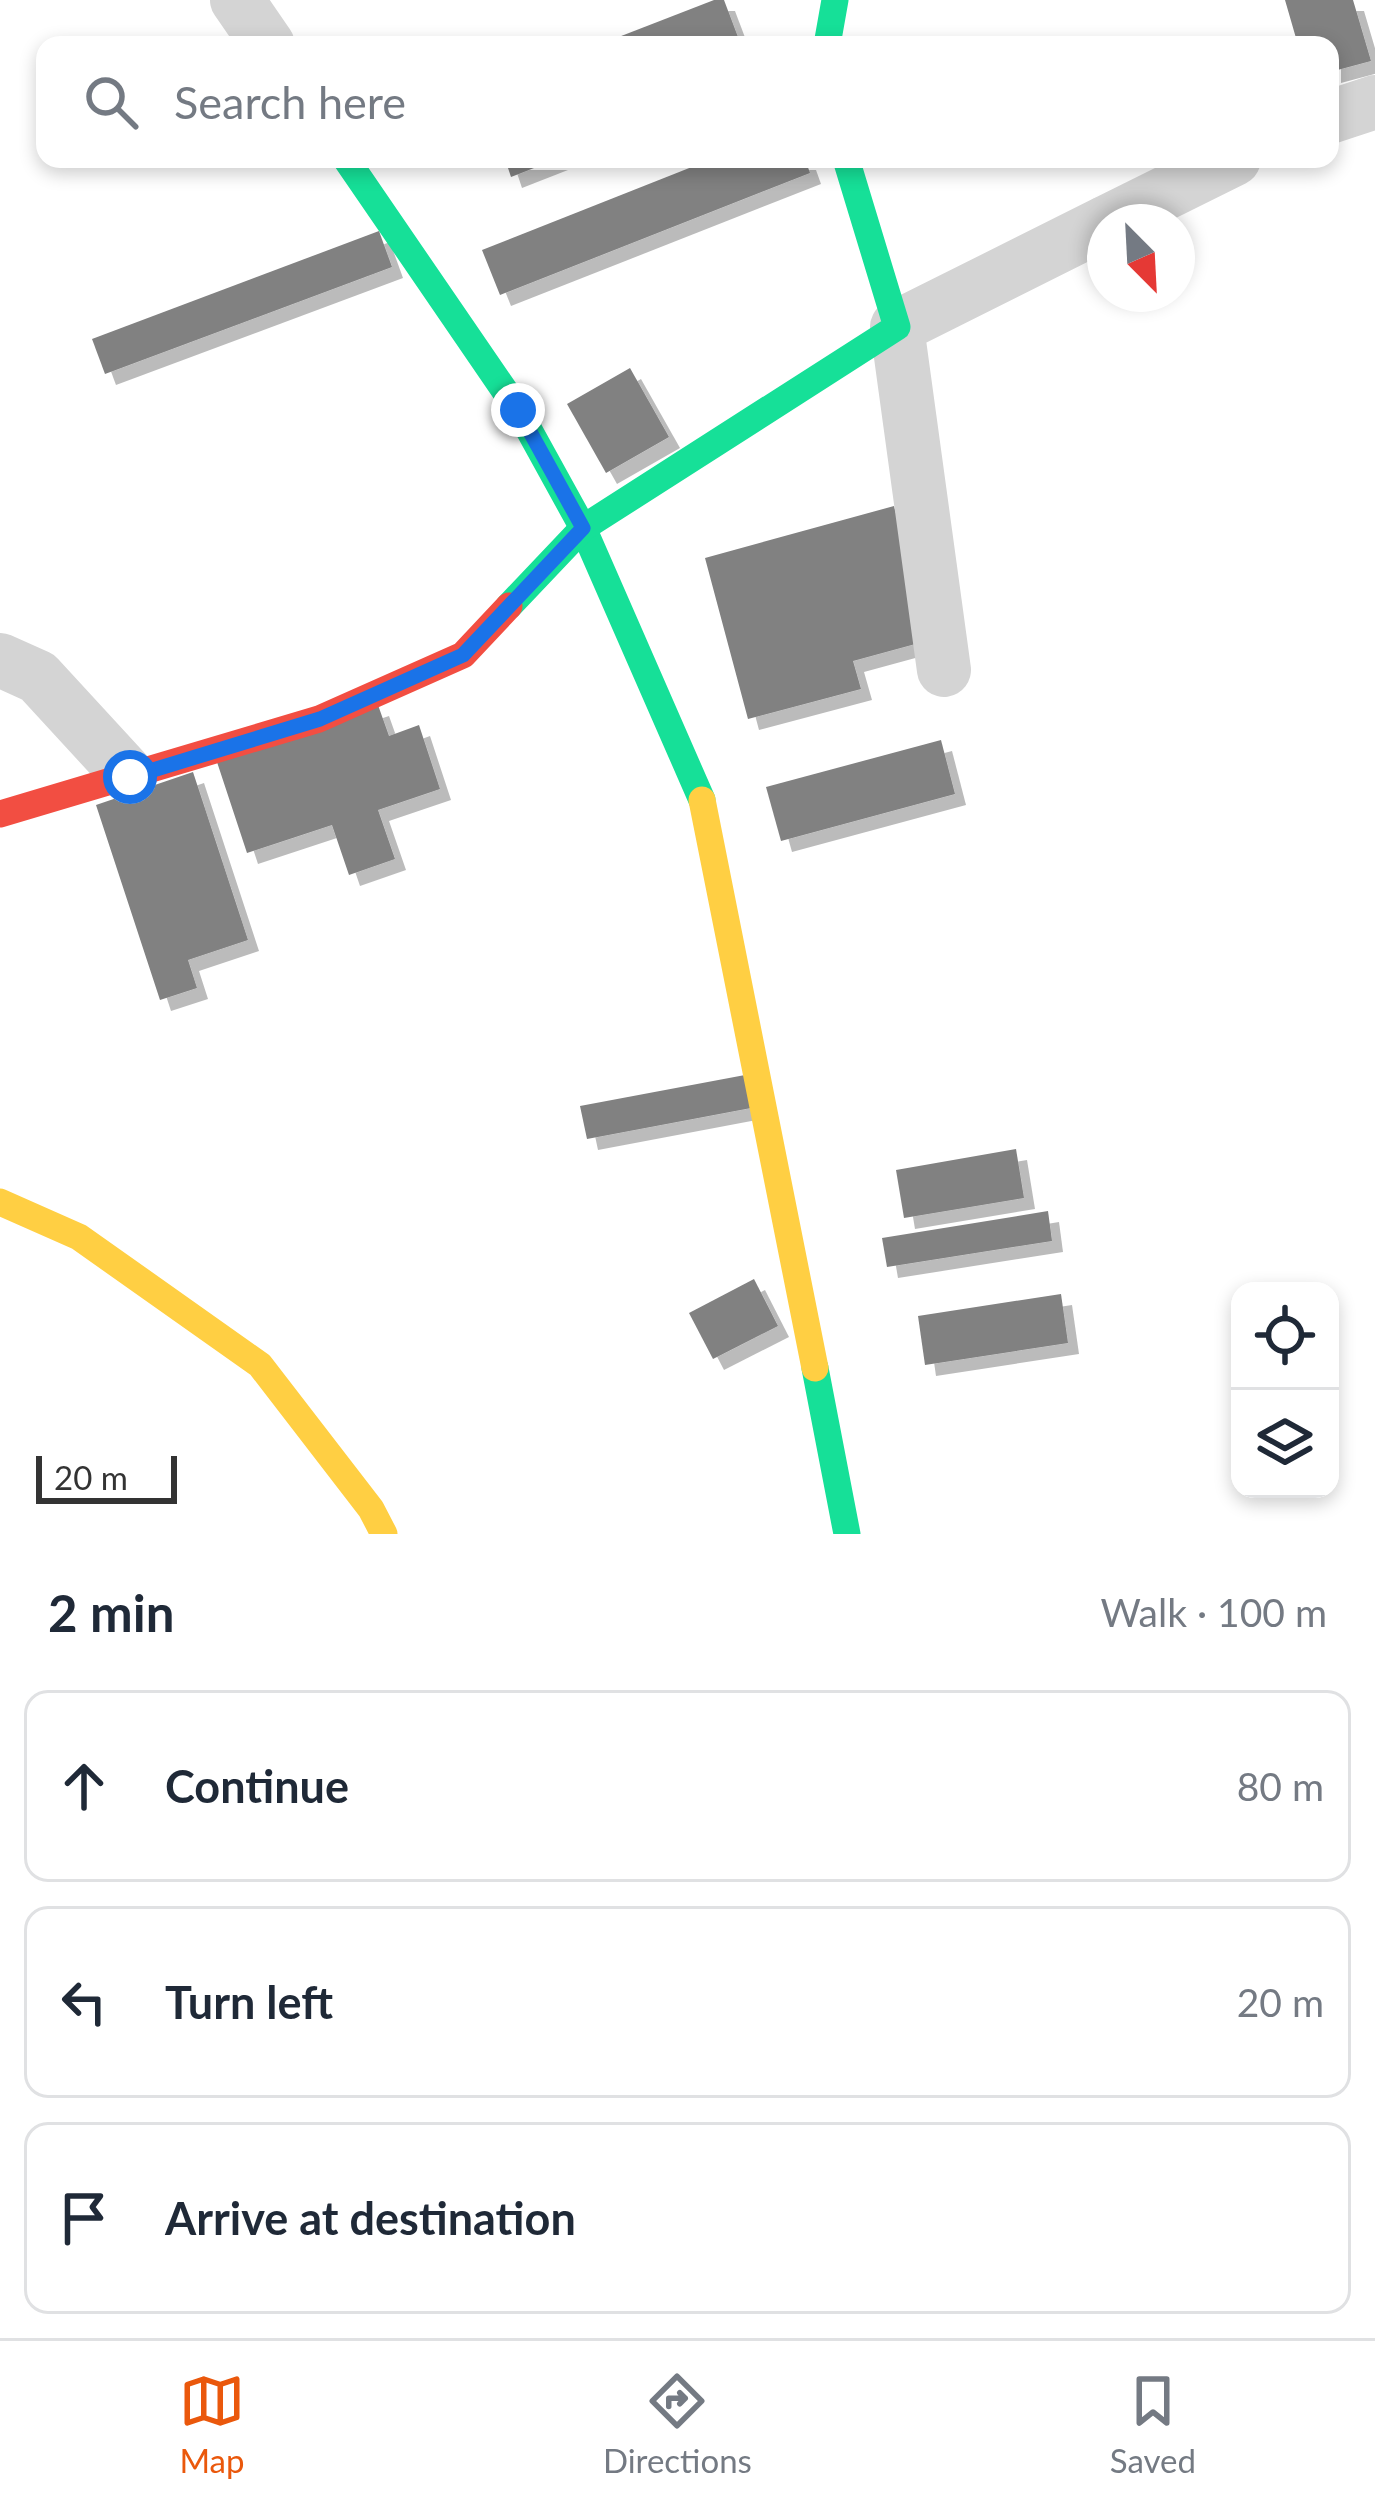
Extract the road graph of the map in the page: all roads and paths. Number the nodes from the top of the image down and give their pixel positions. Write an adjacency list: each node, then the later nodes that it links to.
1 (237, 0): 3 (street)
2 (835, 0): 4 (street)
3 (262, 36)
4 (829, 36)
5 (1375, 102): 6 (street)
6 (1339, 114)
7 (352, 168): 13 (street)
8 (849, 168): 12 (street)
9 (1216, 168): 10 (street)
10 (1144, 204)
11 (1087, 232): 12 (street)
12 (897, 327): 13 (street); 15 (street)
13 (583, 528): 16 (street); 20 (street)
14 (0, 660): 16 (street)
15 (944, 670)
16 (130, 777): 17 (street)
17 (0, 814)
18 (0, 1202): 19 (street)
19 (384, 1534)
20 (847, 1534)

